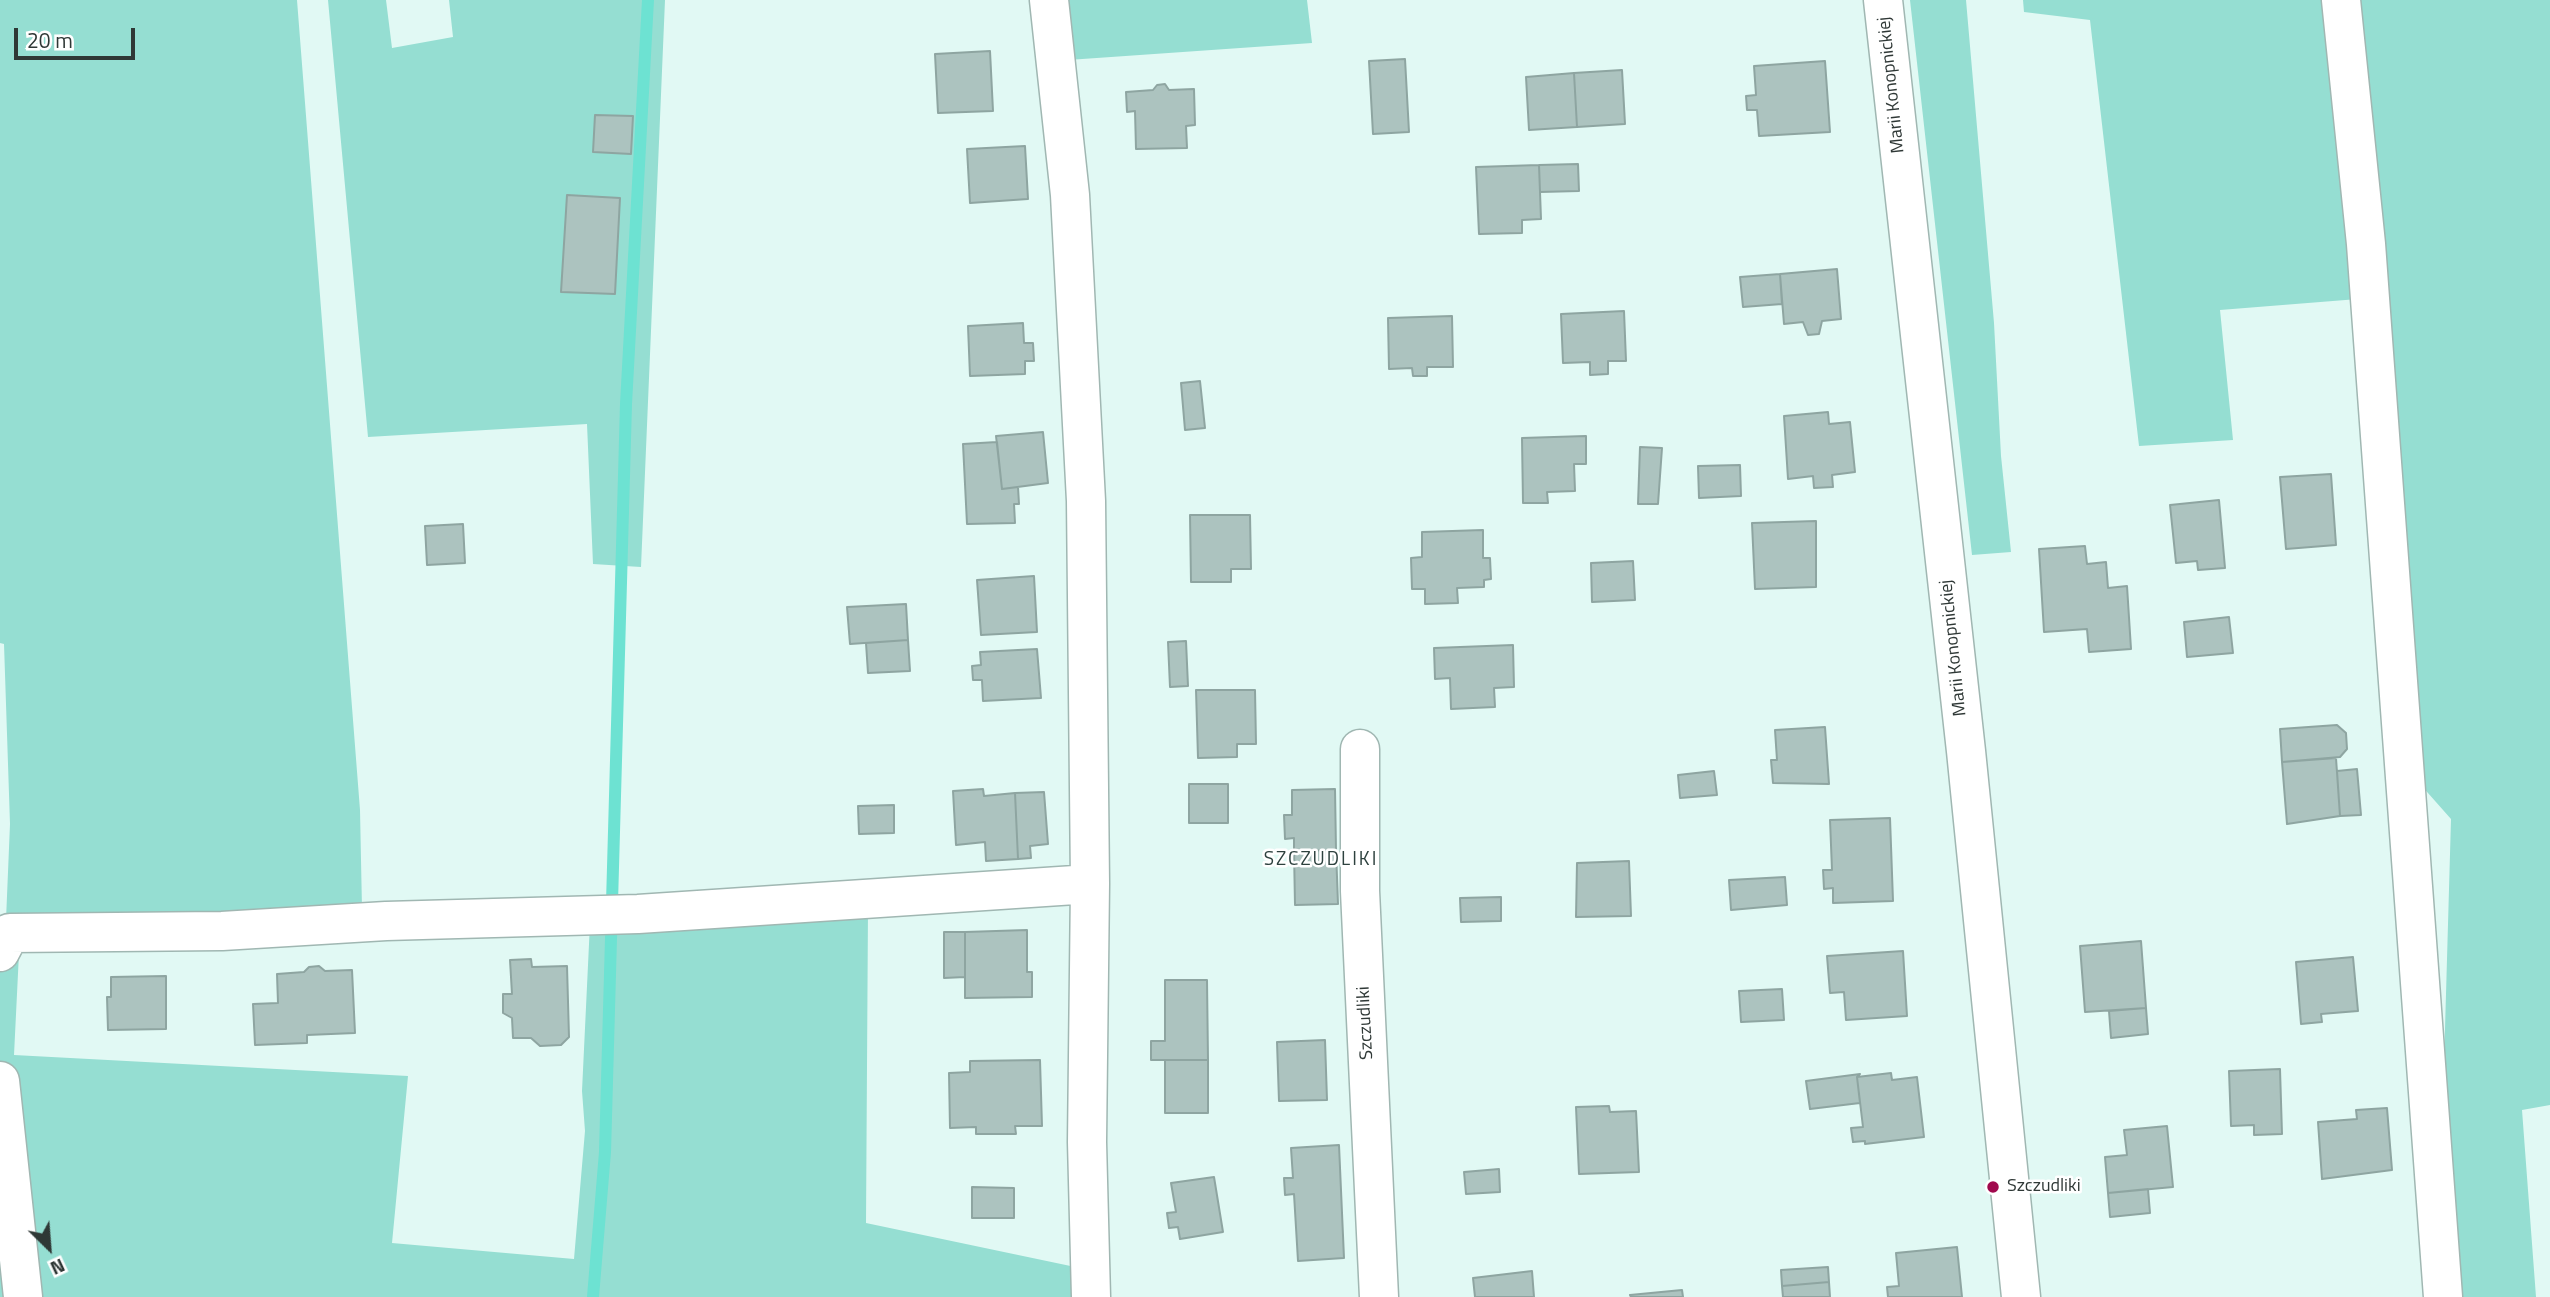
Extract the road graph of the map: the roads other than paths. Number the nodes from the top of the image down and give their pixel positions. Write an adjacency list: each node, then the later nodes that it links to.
1 (1049, 0): 5 (street)
2 (1883, 0): 11 (street, Marii Konopnickiej)
3 (2341, 0): 12 (street)
4 (1360, 749): 10 (street, Szczudliki)
5 (1090, 884): 6 (street); 9 (street)
6 (5, 943)
7 (0, 1081): 8 (street)
8 (23, 1297)
9 (1091, 1297)
10 (1379, 1297)
11 (2021, 1297)
12 (2443, 1297)

